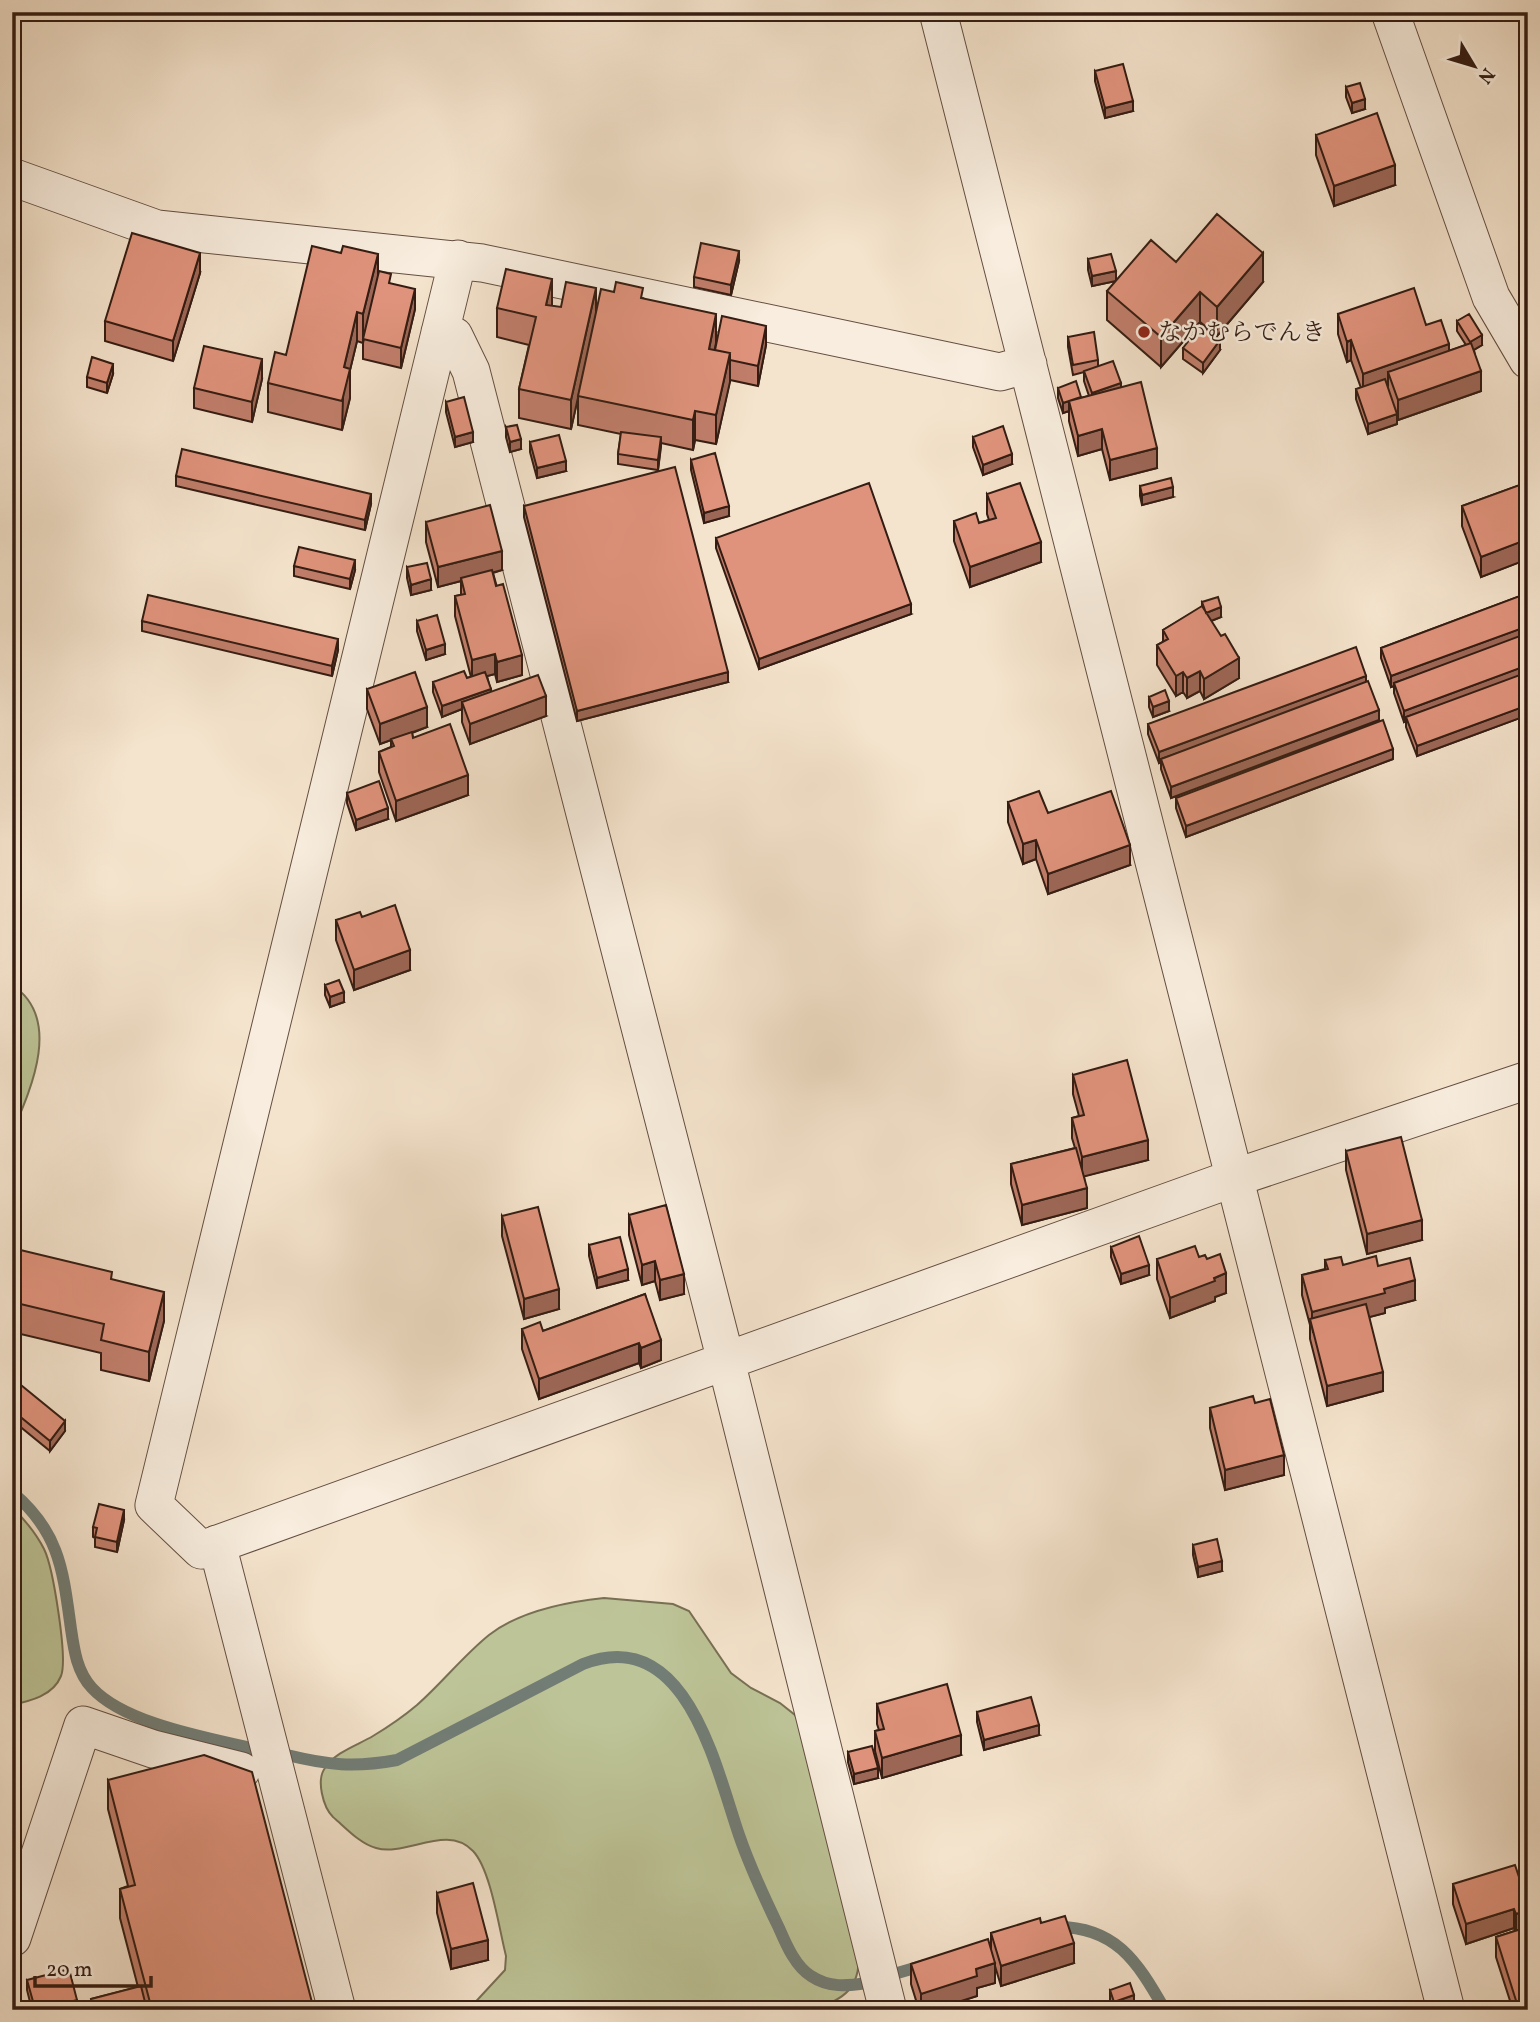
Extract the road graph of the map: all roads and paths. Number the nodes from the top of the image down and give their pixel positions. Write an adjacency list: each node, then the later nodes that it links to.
1 (938, 12): 7 (street)
2 (1390, 12): 6 (street)
3 (12, 177): 4 (street)
4 (458, 259): 5 (street); 7 (street)
5 (440, 332): 10 (street); 11 (street)
6 (1528, 360)
7 (1028, 364): 9 (street)
8 (1528, 1080): 9 (street)
9 (1234, 1178): 10 (street); 16 (street)
10 (726, 1361): 11 (street); 15 (street)
11 (217, 1544): 12 (street)
12 (276, 1771): 13 (street); 14 (street)
13 (12, 1938)
14 (337, 2010)
15 (888, 2010)
16 (1447, 2010)

